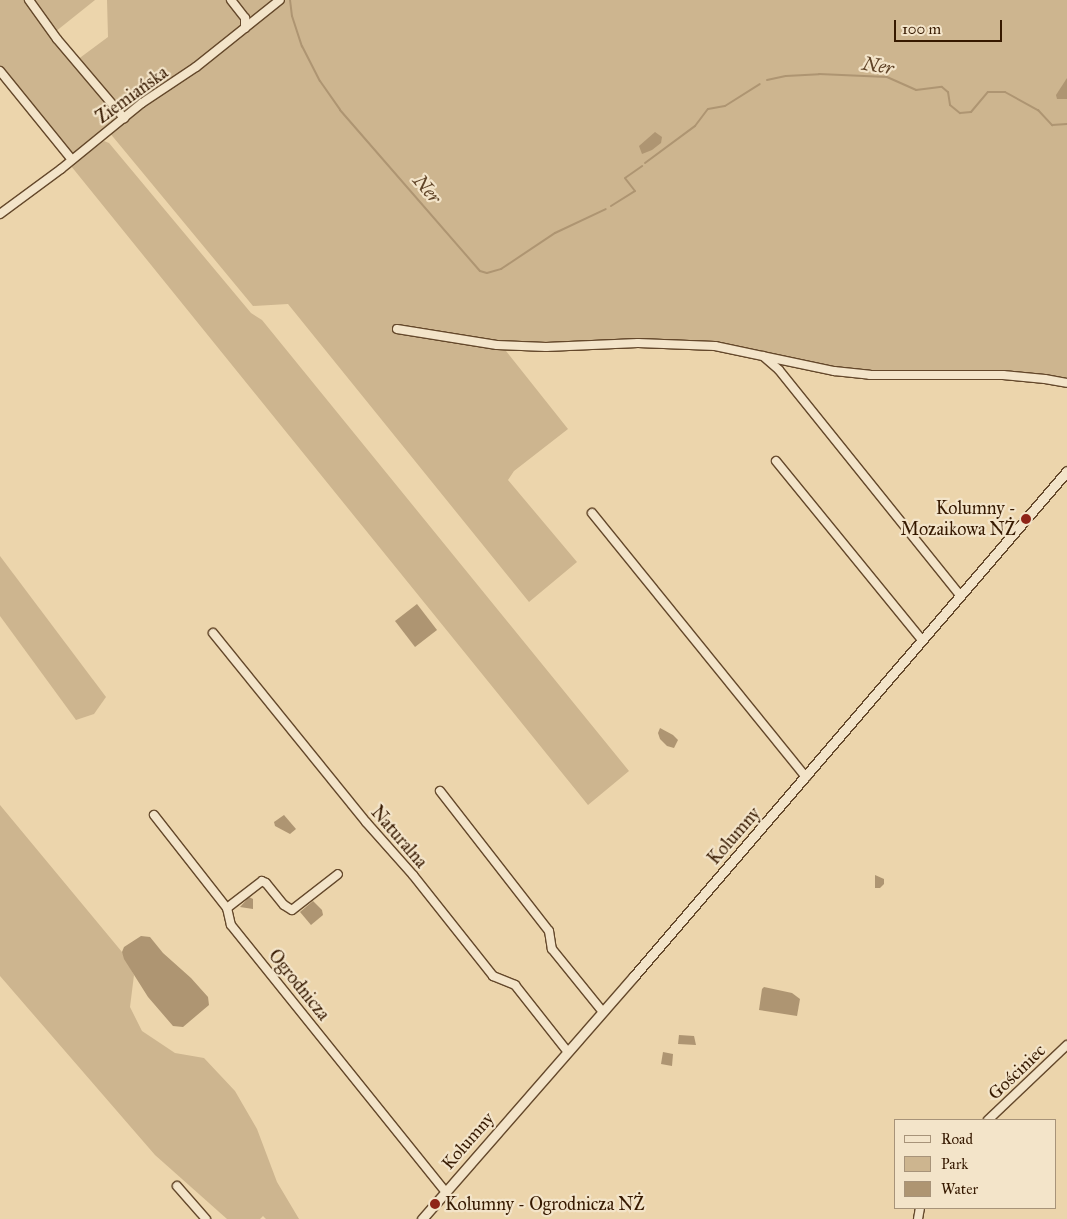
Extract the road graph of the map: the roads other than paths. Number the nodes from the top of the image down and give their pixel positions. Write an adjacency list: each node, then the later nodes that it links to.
1 (29, 0): 6 (street)
2 (230, 0): 4 (street)
3 (280, 0): 4 (street, Ziemiańska)
4 (245, 28): 6 (street, Ziemiańska)
5 (0, 71): 7 (street)
6 (124, 118): 7 (street, Ziemiańska)
7 (72, 160): 8 (street, Ziemiańska)
8 (0, 214)
9 (397, 329): 10 (street)
10 (764, 356): 11 (street); 15 (street)
11 (1067, 383)
12 (776, 460): 17 (street)
13 (1067, 471): 15 (street, Kolumny)
14 (592, 513): 18 (street)
15 (960, 595): 17 (street, Kolumny)
16 (213, 633): 25 (street, Naturalna)
17 (922, 640): 18 (street, Kolumny)
18 (806, 777): 23 (street, Kolumny)
19 (440, 792): 23 (street)
20 (154, 815): 22 (street, Ogrodnicza)
21 (338, 874): 22 (street)
22 (227, 908): 28 (street, Ogrodnicza)
23 (603, 1012): 25 (street, Kolumny)
24 (1067, 1045): 26 (street, Gościniec)
25 (568, 1052): 28 (street, Kolumny)
26 (989, 1119)
27 (177, 1186): 29 (street)
28 (446, 1192): 30 (street, Kolumny)
29 (206, 1219)
30 (422, 1219)

